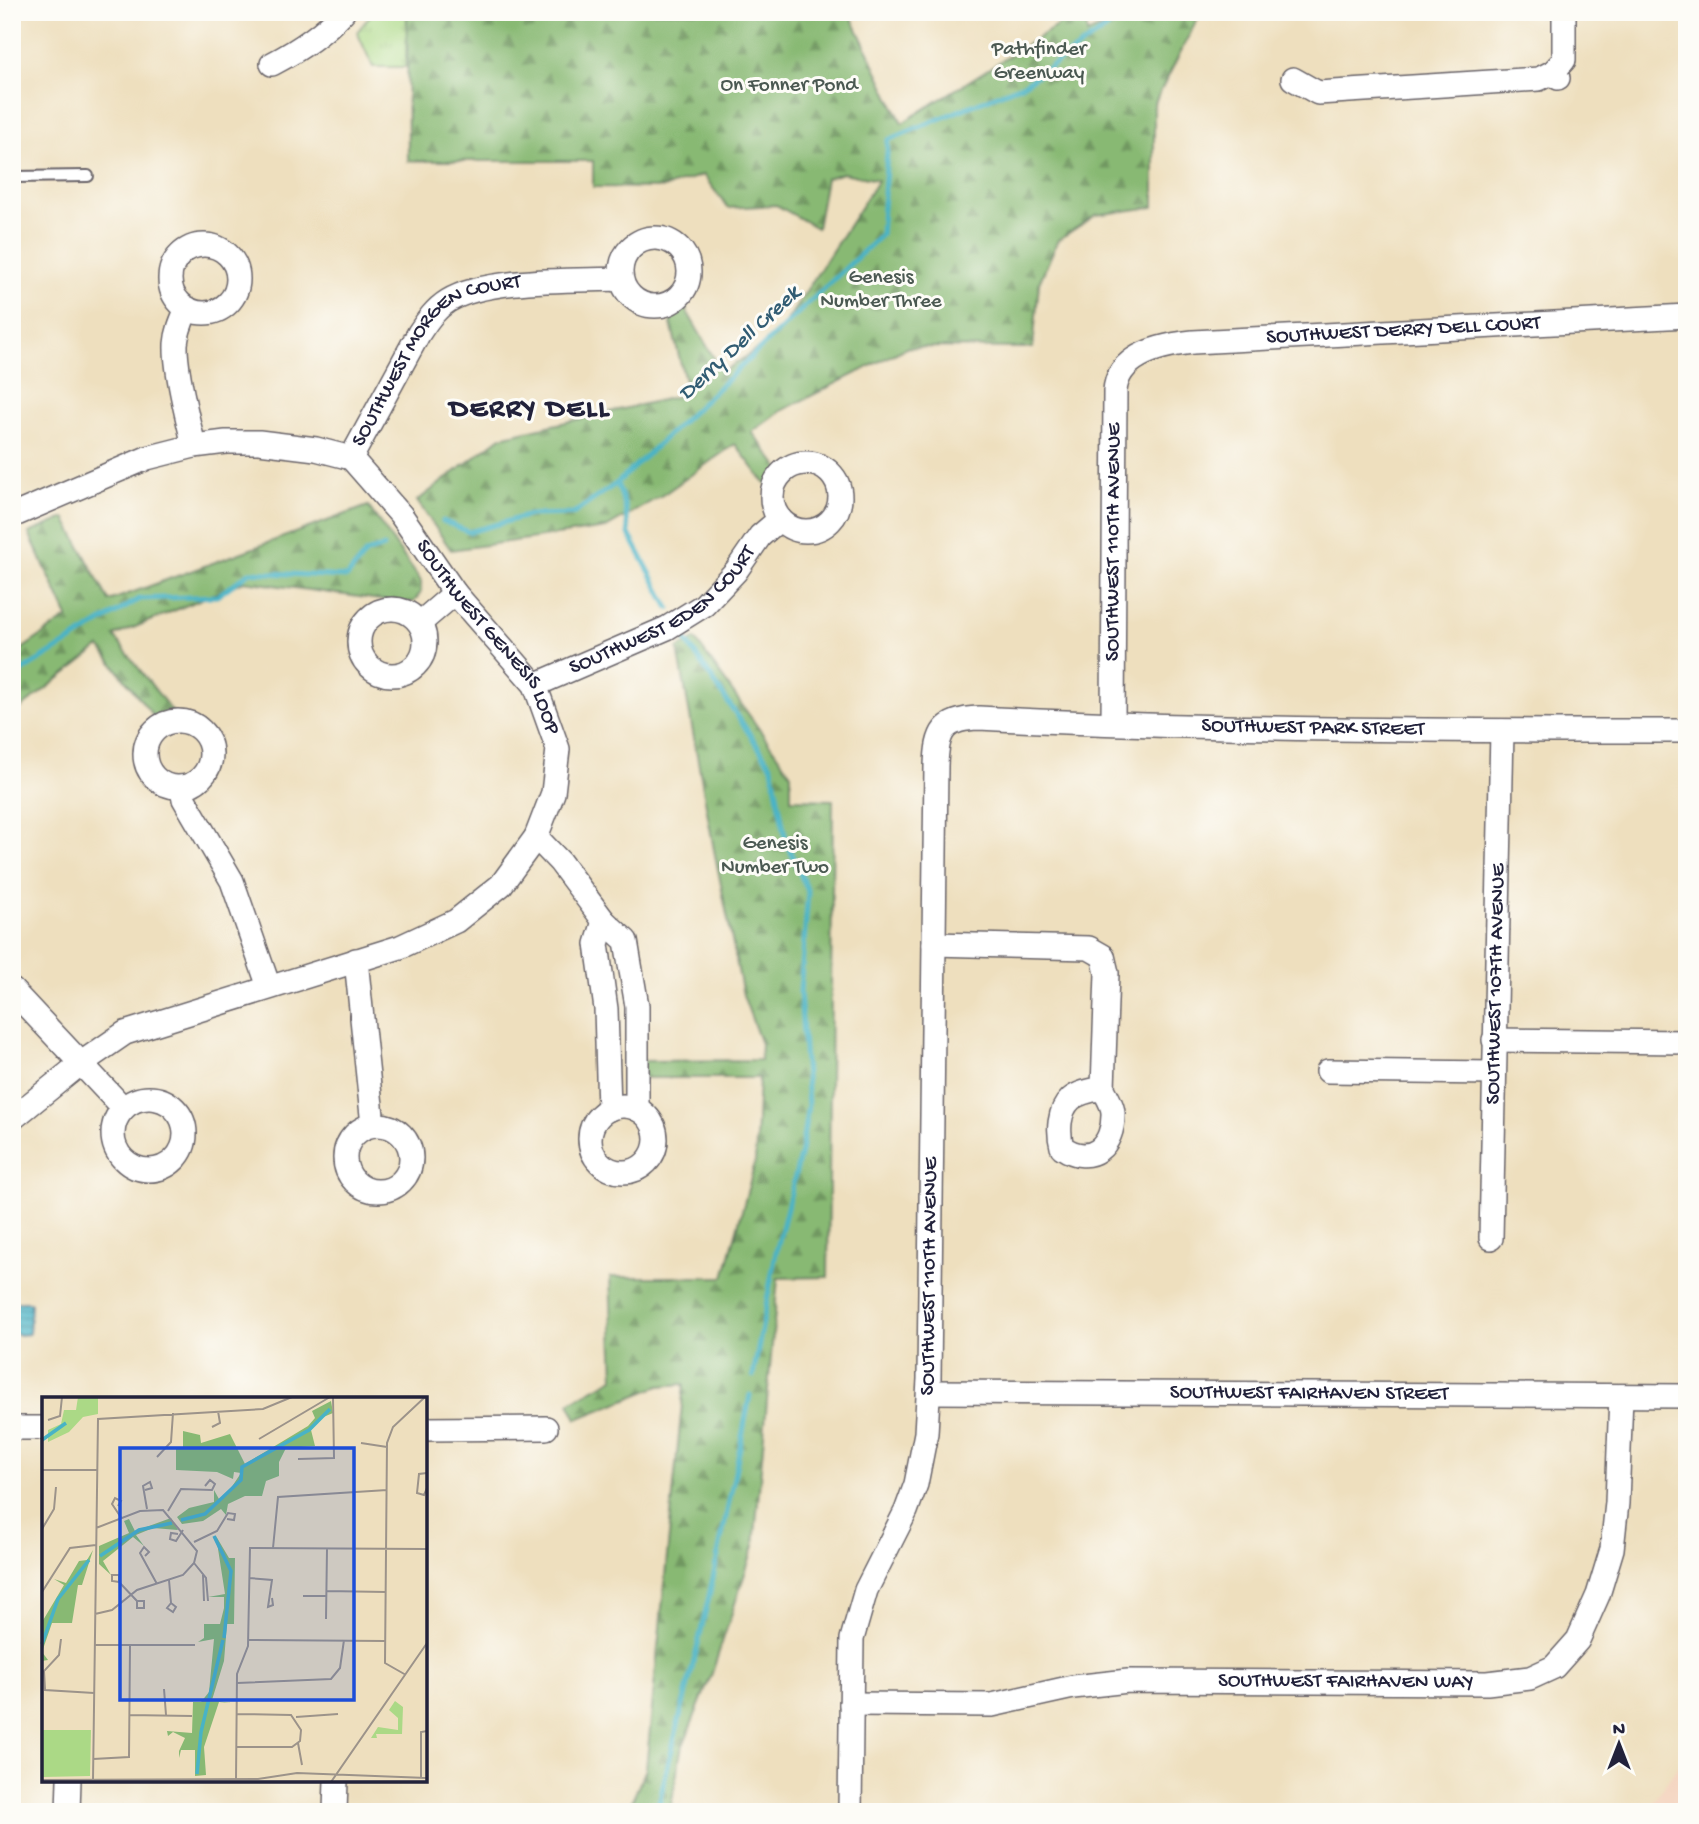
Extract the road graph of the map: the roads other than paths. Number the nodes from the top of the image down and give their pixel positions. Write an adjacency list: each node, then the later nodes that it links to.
1 (343, 12): 3 (street)
2 (1563, 12): 4 (street)
3 (272, 64)
4 (1293, 79)
5 (88, 176): 6 (lane)
6 (12, 177)
7 (621, 279): 12 (street, SOUTHWEST MORGEN COURT)
8 (187, 308): 11 (street)
9 (1687, 316): 10 (street, SOUTHWEST DERRY DELL COURT)
10 (1126, 365): 18 (street, SOUTHWEST 110TH AVENUE)
11 (194, 446): 12 (street); 13 (street)
12 (351, 457): 15 (street, SOUTHWEST GENESIS LOOP)
13 (14, 510)
14 (780, 519): 17 (street, SOUTHWEST EDEN COURT)
15 (455, 593): 16 (street); 17 (street, SOUTHWEST GENESIS LOOP)
16 (420, 623)
17 (535, 685): 23 (street, SOUTHWEST GENESIS LOOP)
18 (1113, 722): 19 (street, SOUTHWEST PARK STREET); 21 (street, SOUTHWEST PARK STREET)
19 (944, 729): 25 (street, SOUTHWEST 110TH AVENUE)
20 (1687, 731): 21 (street, SOUTHWEST PARK STREET)
21 (1502, 732): 29 (street, SOUTHWEST 107TH AVENUE)
22 (182, 787): 27 (street)
23 (536, 837): 24 (street); 26 (street, SOUTHWEST GENESIS LOOP)
24 (604, 921): 36 (street); 37 (street)
25 (934, 944): 34 (street); 41 (street, SOUTHWEST 110TH AVENUE)
26 (356, 960): 27 (street, SOUTHWEST GENESIS LOOP); 39 (street)
27 (269, 987): 31 (street, SOUTHWEST GENESIS LOOP)
28 (12, 990): 31 (street)
29 (1494, 1040): 30 (street); 33 (street, SOUTHWEST 107TH AVENUE)
30 (1687, 1042)
31 (80, 1064): 35 (street); 38 (street, SOUTHWEST GENESIS LOOP)
32 (1328, 1071): 33 (street)
33 (1493, 1073): 40 (street, SOUTHWEST 107TH AVENUE)
34 (1103, 1087)
35 (123, 1108)
36 (610, 1109): 37 (street); 37 (street)
37 (637, 1109)
38 (12, 1119)
39 (373, 1125)
40 (1491, 1238)
41 (929, 1392): 42 (street, SOUTHWEST FAIRHAVEN STREET); 48 (street, SOUTHWEST 110TH AVENUE)
42 (1621, 1396): 43 (street, SOUTHWEST FAIRHAVEN STREET); 48 (street, SOUTHWEST FAIRHAVEN WAY)
43 (1687, 1396)
44 (12, 1428): 45 (street)
45 (42, 1428)
46 (546, 1428): 47 (street)
47 (427, 1429)
48 (851, 1704): 53 (street, SOUTHWEST 110TH AVENUE)
49 (69, 1782): 51 (street)
50 (336, 1782): 52 (street)
51 (68, 1812)
52 (335, 1812)
53 (850, 1812)

